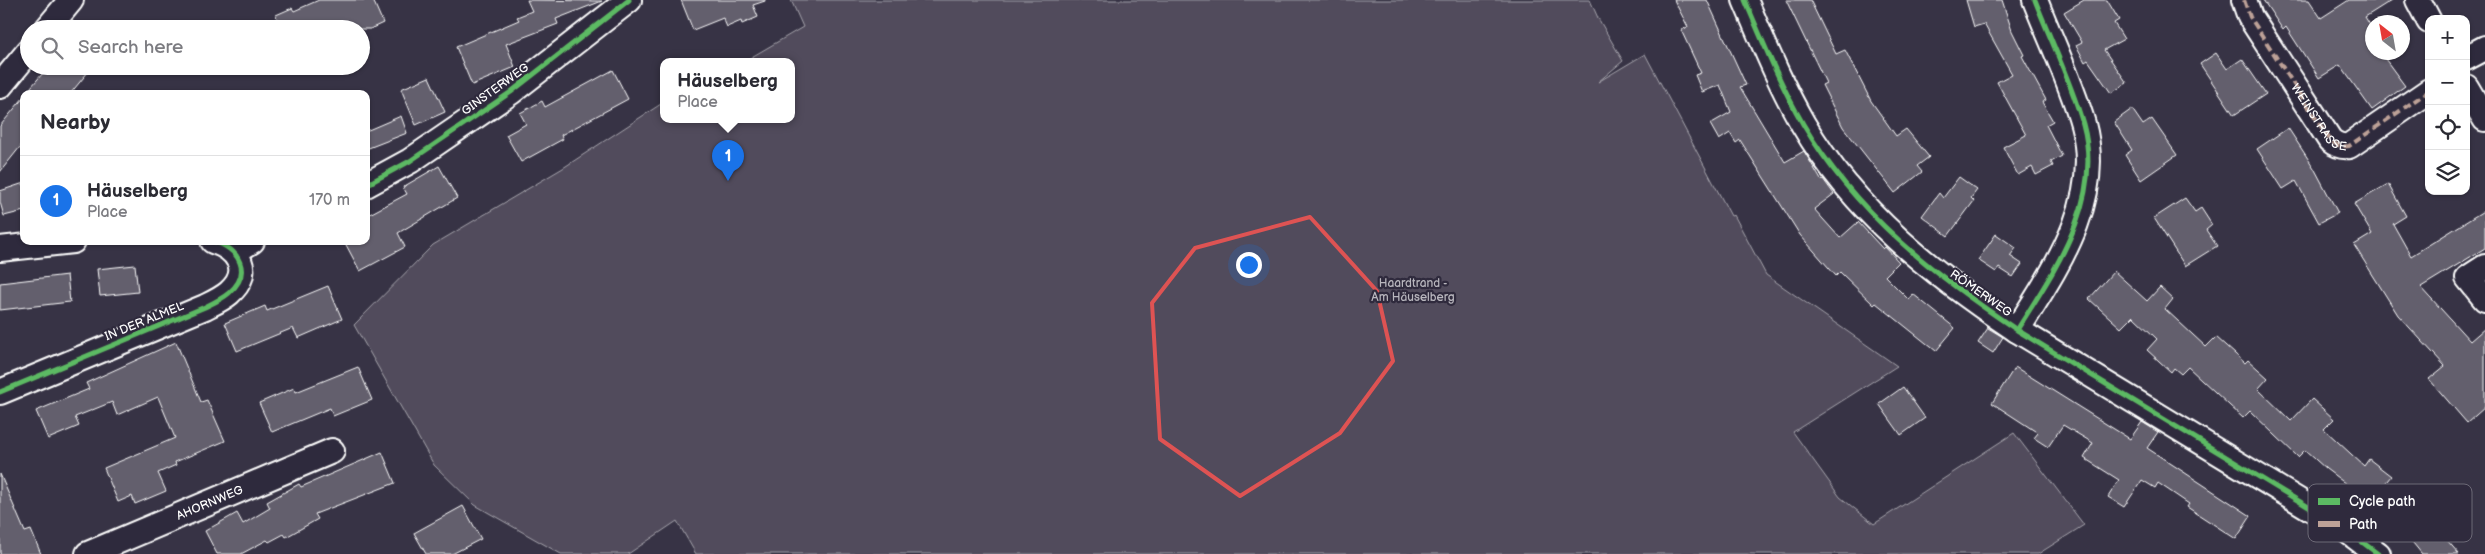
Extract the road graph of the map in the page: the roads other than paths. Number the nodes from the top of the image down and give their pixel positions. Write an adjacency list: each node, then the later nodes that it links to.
1 (71, 0): 8 (street)
2 (630, 0): 16 (street, GINSTERWEG)
3 (1745, 0): 23 (street, RÖMERWEG)
4 (2035, 0): 23 (street)
5 (2244, 0): 13 (street, WEINSTRASSE)
6 (2418, 0): 7 (street)
7 (2426, 15)
8 (54, 20)
9 (2485, 48): 10 (street)
10 (2470, 56)
11 (20, 62): 12 (street)
12 (0, 86)
13 (2425, 94)
14 (2470, 94): 15 (street)
15 (2485, 119)
16 (370, 183)
17 (36, 245): 20 (street)
18 (223, 245): 19 (street, IN DER ALMEL)
19 (243, 247): 24 (street, IN DER ALMEL)
20 (0, 249)
21 (2485, 267): 22 (street)
22 (2485, 300)
23 (2017, 330): 26 (street, RÖMERWEG)
24 (0, 392)
25 (332, 451): 29 (street, AHORNWEG)
26 (2308, 507)
27 (2360, 542): 28 (street, RÖMERWEG)
28 (2371, 552)
29 (88, 554)

